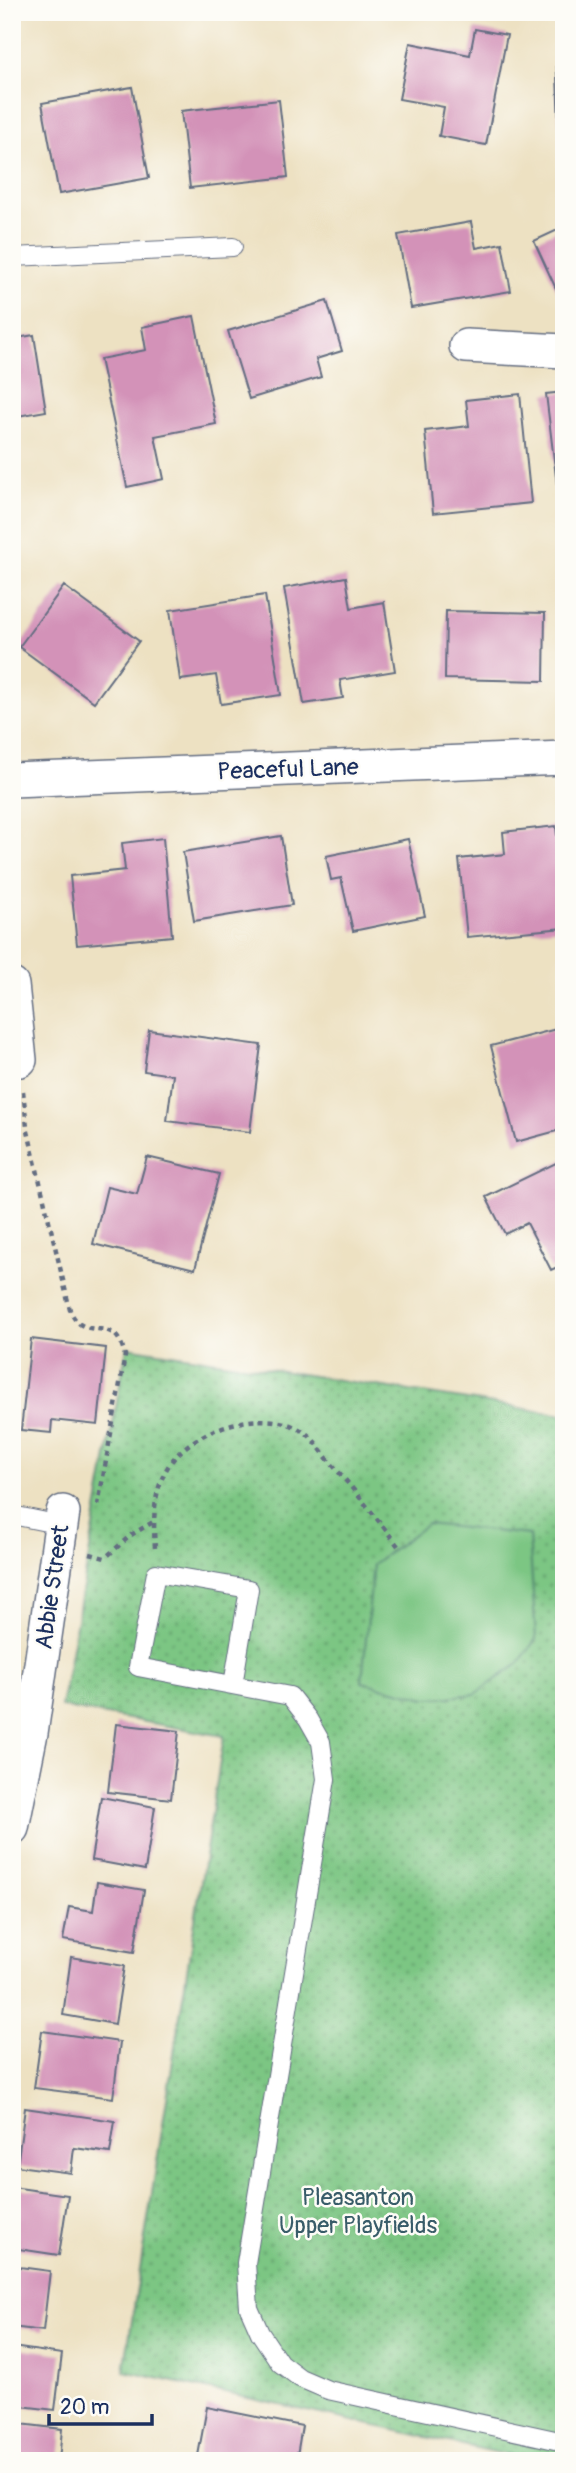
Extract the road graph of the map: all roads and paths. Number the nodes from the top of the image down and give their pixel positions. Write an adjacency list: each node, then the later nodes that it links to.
1 (233, 247): 2 (lane)
2 (12, 257)
3 (466, 345): 4 (street)
4 (564, 351)
5 (564, 758): 6 (street, Peaceful Lane)
6 (12, 780)
7 (12, 985): 8 (street)
8 (20, 1060): 9 (path)
9 (96, 1514)
10 (12, 1516): 12 (lane)
11 (153, 1522): 12 (path); 14 (path); 15 (path)
12 (68, 1535): 13 (path); 17 (street, Abbie Street)
13 (91, 1541)
14 (398, 1546)
15 (156, 1573): 16 (lane); 16 (lane)
16 (233, 1685): 19 (lane)
17 (21, 1732): 18 (street, Abbie Street)
18 (12, 1828)
19 (564, 2442)

